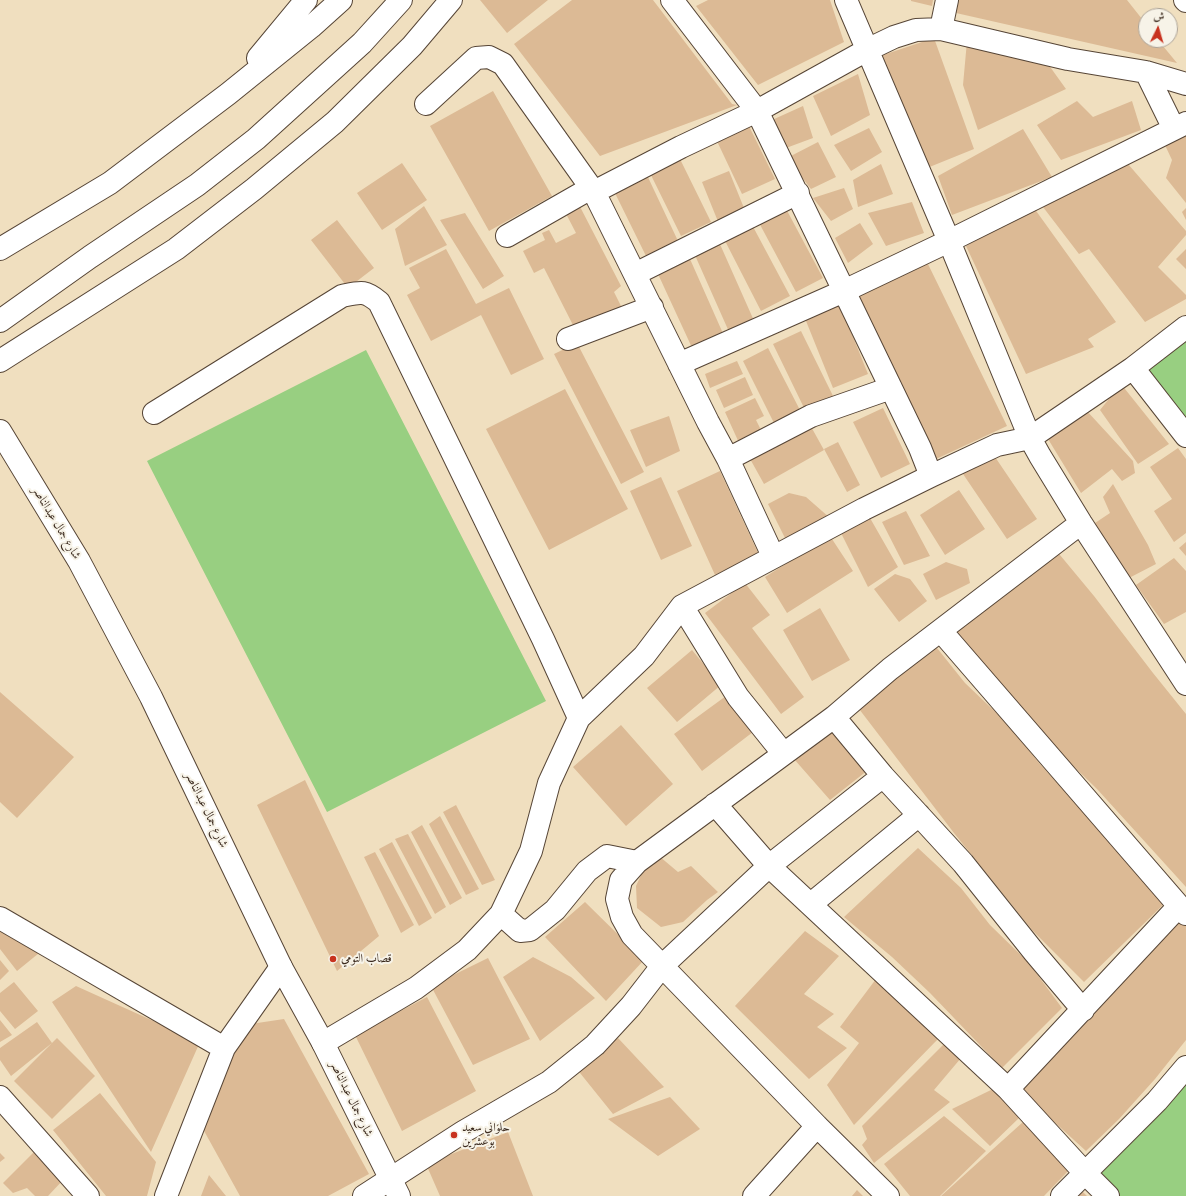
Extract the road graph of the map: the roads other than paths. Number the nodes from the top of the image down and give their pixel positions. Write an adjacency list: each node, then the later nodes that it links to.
1 (306, 0): 12 (main road)
2 (341, 0): 12 (main road)
3 (401, 0): 24 (main road)
4 (451, 0): 27 (main road)
5 (672, 0): 14 (main road)
6 (846, 0): 9 (main road)
7 (947, 0): 8 (main road)
8 (941, 29): 9 (main road); 10 (main road)
9 (867, 50): 14 (main road); 19 (main road)
10 (1146, 72): 11 (main road); 15 (main road)
11 (1186, 84)
12 (228, 94): 20 (main road)
13 (426, 104): 16 (main road)
14 (757, 111): 16 (main road); 17 (main road)
15 (1180, 126): 19 (main road)
16 (593, 190): 18 (main road); 21 (main road)
17 (798, 193): 21 (main road); 22 (main road)
18 (507, 236)
19 (949, 241): 22 (main road); 34 (main road)
20 (0, 250)
21 (635, 274): 23 (main road)
22 (844, 291): 28 (main road); 30 (main road)
23 (652, 308): 26 (main road); 28 (main road)
24 (0, 321)
25 (1186, 327): 29 (main road)
26 (568, 339)
27 (0, 361)
28 (679, 364): 35 (main road)
29 (1134, 368): 33 (main road); 34 (main road)
30 (890, 388): 35 (main road); 36 (main road)
31 (154, 413): 43 (main road)
32 (0, 431): 55 (main road, شارع جمال عبدالناصر)
33 (1186, 436)
34 (1030, 438): 36 (main road); 37 (main road)
35 (728, 459): 38 (main road)
36 (931, 476): 38 (main road)
37 (1081, 523): 40 (main road); 41 (main road)
38 (773, 556): 39 (main road)
39 (682, 606): 43 (main road); 44 (main road)
40 (941, 631): 42 (main road); 51 (main road)
41 (1186, 684)
42 (834, 717): 44 (main road); 45 (main road)
43 (579, 718): 52 (main road)
44 (783, 754): 46 (main road)
45 (883, 776): 47 (main road); 49 (main road)
46 (715, 804): 48 (main road); 49 (main road)
47 (919, 815): 50 (main road); 56 (main road)
48 (638, 862): 52 (main road); 54 (main road)
49 (769, 866): 50 (main road); 54 (main road)
50 (810, 904): 60 (main road)
51 (1183, 910): 56 (main road)
52 (500, 914): 57 (main road)
53 (0, 918): 58 (main road)
54 (662, 966): 62 (main road); 64 (main road)
55 (281, 968): 57 (main road, شارع جمال عبدالناصر); 58 (main road)
56 (1083, 1010): 60 (main road)
57 (323, 1043): 64 (main road, شارع جمال عبدالناصر)
58 (224, 1048): 66 (main road)
59 (1186, 1067): 63 (main road)
60 (1008, 1089): 63 (main road)
61 (0, 1097): 65 (main road)
62 (817, 1126): 68 (main road); 69 (main road)
63 (1085, 1172): 70 (main road); 71 (main road)
64 (395, 1188): 67 (main road)
65 (88, 1196)
66 (167, 1196)
67 (364, 1196)
68 (754, 1196)
69 (888, 1196)
70 (1062, 1196)
71 (1108, 1196)

